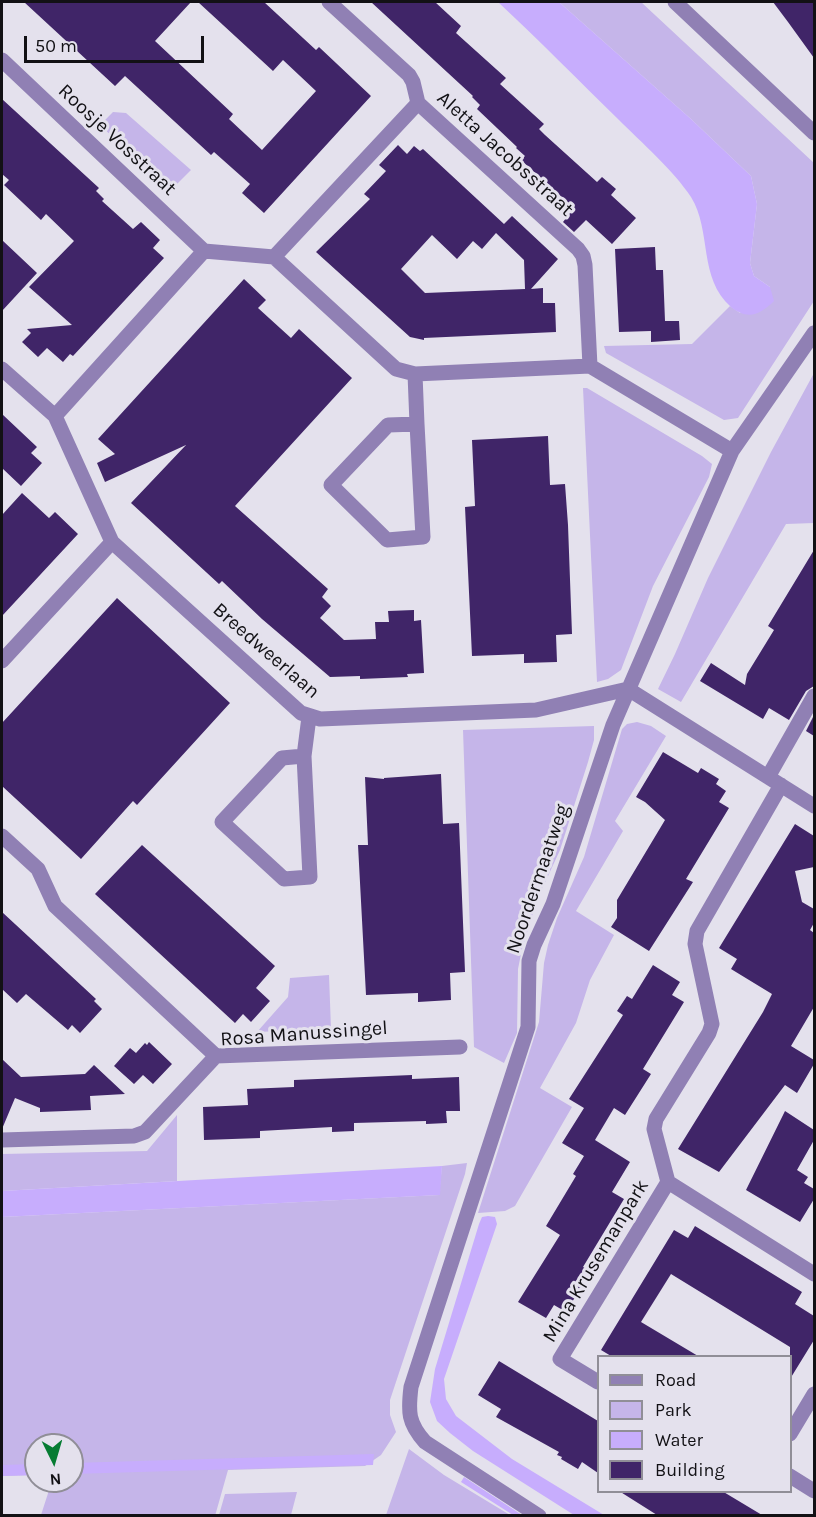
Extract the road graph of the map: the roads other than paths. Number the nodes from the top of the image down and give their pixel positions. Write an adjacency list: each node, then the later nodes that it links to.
1 (329, 2): 4 (street, Aletta Jacobsstraat)
2 (675, 2): 5 (street)
3 (2, 60): 6 (street, Roosje Vosstraat)
4 (418, 103): 7 (street); 9 (street, Aletta Jacobsstraat)
5 (814, 134)
6 (204, 251): 7 (street); 12 (street)
7 (274, 257): 11 (street)
8 (814, 333): 14 (street, Noordermaatweg)
9 (590, 366): 11 (street); 14 (street)
10 (2, 369): 12 (street, Breedweerlaan)
11 (415, 374): 13 (street)
12 (55, 416): 15 (street, Breedweerlaan)
13 (417, 424): 13 (street)
14 (732, 451): 17 (street, Noordermaatweg)
15 (112, 542): 16 (street); 19 (street, Breedweerlaan)
16 (2, 661)
17 (628, 689): 19 (street, Breedweerlaan); 21 (street); 35 (street, Noordermaatweg)
18 (814, 696): 21 (street)
19 (309, 717): 20 (street)
20 (304, 756): 20 (street)
21 (768, 777): 22 (street)
22 (781, 785): 23 (street); 28 (street, Mina Krusemanpark)
23 (814, 806)
24 (2, 836): 26 (street)
25 (460, 1047): 26 (street, Rosa Manussingel)
26 (216, 1056): 27 (street, Rosa Manussingel)
27 (2, 1140)
28 (668, 1182): 29 (street); 30 (street, Mina Krusemanpark)
29 (814, 1274)
30 (597, 1381)
31 (814, 1394): 32 (street)
32 (792, 1431)
33 (792, 1477): 34 (street)
34 (814, 1491)
35 (539, 1515)

